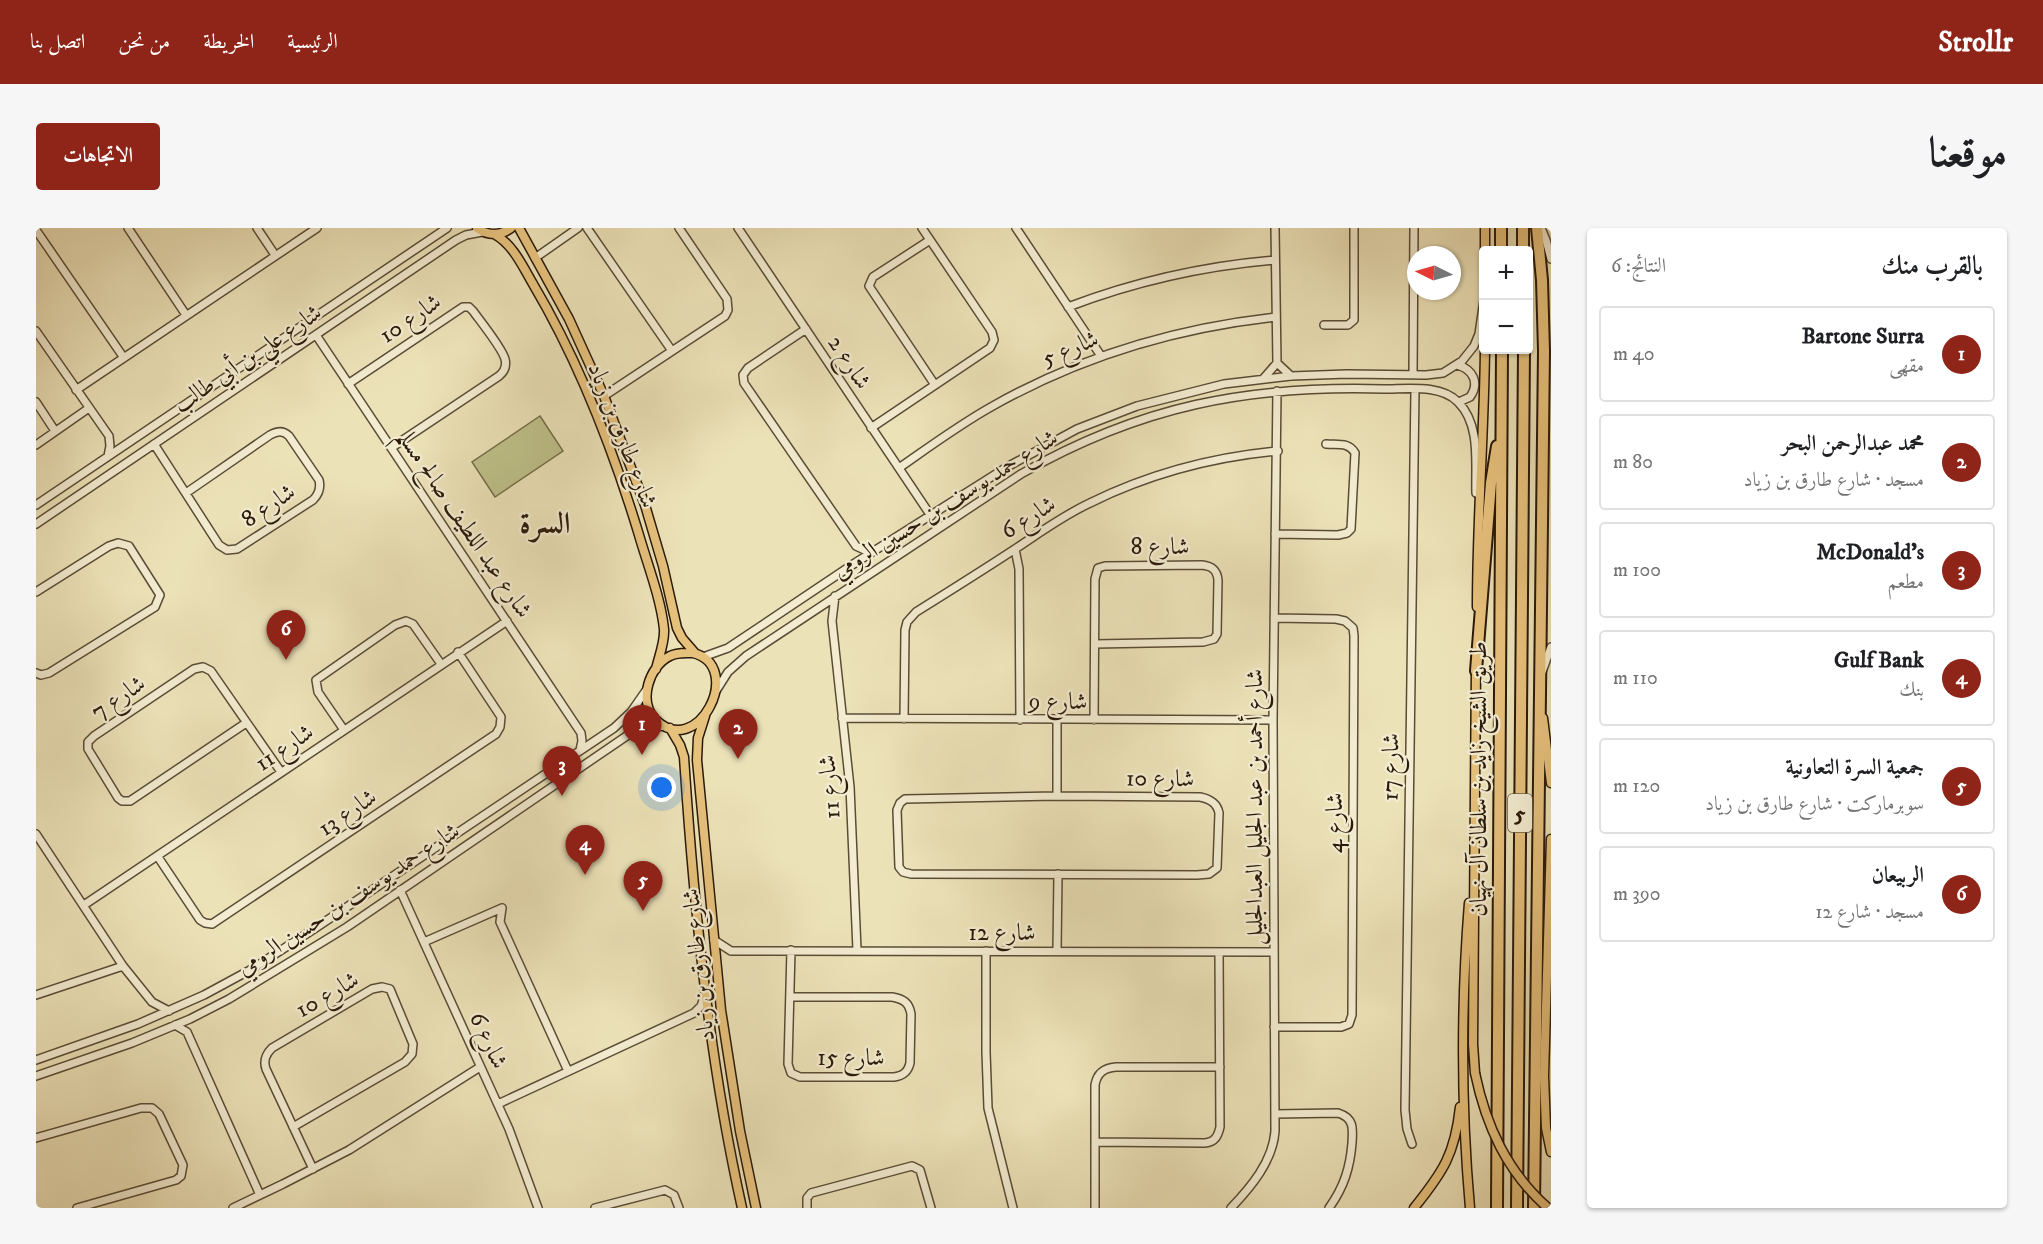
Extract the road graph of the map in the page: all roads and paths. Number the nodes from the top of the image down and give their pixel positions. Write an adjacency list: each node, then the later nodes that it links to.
1 (128, 228): 34 (street)
2 (257, 228): 29 (street)
3 (317, 228): 29 (street)
4 (447, 228): 24 (street, شارع علي بن أبي طالب)
5 (512, 228): 22 (main road)
6 (519, 228): 30 (main road, شارع طارق بن زياد)
7 (579, 228): 30 (street)
8 (587, 228): 45 (street)
9 (679, 228): 45 (street)
10 (738, 228): 40 (street, شارع 2)
11 (922, 228): 23 (street)
12 (1016, 228): 33 (street)
13 (1275, 228): 32 (street)
14 (1354, 228): 38 (street)
15 (1414, 228): 53 (street)
16 (1485, 228): 25 (main road)
17 (1501, 228): 26 (highway)
18 (1523, 228): 27 (highway)
19 (1539, 228): 31 (street); 111 (highway)
20 (36, 230): 50 (street)
21 (479, 230): 22 (main road); 28 (street, شارع علي بن أبي طالب)
22 (494, 234): 37 (main road, شارع طارق بن زياد)
23 (930, 240): 58 (street); 58 (street)
24 (428, 241): 28 (street); 56 (street, شارع علي بن أبي طالب)
25 (1485, 246)
26 (1501, 246)
27 (1523, 246)
28 (435, 254): 42 (street, شارع علي بن أبي طالب)
29 (275, 255): 34 (street)
30 (535, 258): 36 (main road, شارع طارق بن زياد)
31 (1551, 259)
32 (1275, 260): 33 (street); 35 (street)
33 (1068, 307): 49 (street)
34 (186, 315): 50 (street)
35 (1276, 317): 49 (street, شارع 5); 51 (street)
36 (569, 319): 37 (main road); 43 (main road, شارع طارق بن زياد)
37 (556, 325): 44 (main road, شارع طارق بن زياد)
38 (1324, 325)
39 (1479, 325): 52 (street)
40 (806, 329): 72 (street, شارع 2); 91 (street)
41 (36, 331): 59 (street)
42 (316, 335): 57 (street, شارع عبد اللطيف صالح مسلم); 63 (street, شارع علي بن أبي طالب)
43 (580, 340): 44 (main road); 64 (main road, شارع طارق بن زياد)
44 (566, 346): 108 (main road, شارع طارق بن زياد)
45 (672, 351): 64 (street)
46 (1485, 354): 88 (main road)
47 (1502, 354): 70 (highway, طريق الشيخ زايد بن سلطان آل نهيان / 5)
48 (1524, 354): 198 (highway, طريق الشيخ زايد بن سلطان آل نهيان / 5)
49 (1101, 356): 84 (street, شارع 5)
50 (124, 358): 59 (street)
51 (1277, 363): 54 (street); 55 (street)
52 (1457, 365): 53 (street, شارع حمد يوسف بن حسين الرومي); 66 (street)
53 (1413, 375): 54 (street, شارع حمد يوسف بن حسين الرومي)
54 (1291, 376): 55 (street, شارع حمد يوسف بن حسين الرومي)
55 (1263, 379): 69 (street, شارع حمد يوسف بن حسين الرومي)
56 (220, 381): 62 (street, شارع علي بن أبي طالب); 63 (street)
57 (348, 384): 81 (street, شارع عبد اللطيف صالح مسلم); 81 (street, شارع 10)
58 (935, 385): 72 (street)
59 (76, 390): 68 (street)
60 (1415, 390): 61 (street, شارع حمد يوسف بن حسين الرومي); 66 (street, شارع حمد يوسف بن حسين الرومي); 178 (street, شارع 17)
61 (1277, 391): 73 (street, شارع حمد يوسف بن حسين الرومي); 82 (street, شارع أحمد بن عبد الجليل العبدالجليل)
62 (200, 394): 67 (street); 77 (street, شارع علي بن أبي طالب)
63 (228, 394): 67 (street, شارع علي بن أبي طالب)
64 (604, 396): 106 (main road, شارع طارق بن زياد)
65 (36, 402): 74 (street)
66 (1459, 402): 88 (street)
67 (209, 406): 78 (street, شارع علي بن أبي طالب)
68 (89, 408): 74 (street); 75 (street)
69 (1108, 416): 71 (street, شارع حمد يوسف بن حسين الرومي); 73 (street)
70 (1503, 417): 109 (highway); 197 (highway, طريق الشيخ زايد بن سلطان آل نهيان / 5)
71 (1090, 423): 76 (street); 87 (street, شارع حمد يوسف بن حسين الرومي)
72 (871, 428): 84 (street, شارع 2)
73 (1112, 430): 76 (street, شارع حمد يوسف بن حسين الرومي)
74 (55, 431): 80 (street)
75 (109, 436): 77 (street); 83 (street)
76 (1095, 437): 96 (street, شارع حمد يوسف بن حسين الرومي)
77 (128, 443): 83 (street, شارع علي بن أبي طالب)
78 (154, 444): 85 (street, شارع 8); 89 (street, شارع علي بن أبي طالب)
79 (1326, 444): 90 (street)
80 (36, 445)
81 (391, 448): 99 (street, شارع عبد اللطيف صالح مسلم)
82 (1278, 451): 90 (street, شارع أحمد بن عبد الجليل العبدالجليل); 92 (street, شارع 6)
83 (108, 456): 86 (street, شارع علي بن أبي طالب)
84 (899, 468): 87 (street, شارع 2)
85 (186, 493): 85 (street, شارع 8)
86 (36, 505)
87 (931, 516): 93 (street, شارع حمد يوسف بن حسين الرومي)
88 (1477, 520): 109 (main road)
89 (36, 524)
90 (1275, 534): 98 (street, شارع أحمد بن عبد الجليل العبدالجليل)
91 (856, 546): 93 (street); 94 (street)
92 (1014, 549): 117 (street, شارع 6); 118 (street)
93 (871, 553): 94 (street, شارع حمد يوسف بن حسين الرومي)
94 (855, 563): 101 (street, شارع حمد يوسف بن حسين الرومي)
95 (36, 592): 110 (street)
96 (835, 596): 97 (street, شارع حمد يوسف بن حسين الرومي); 100 (street, شارع 11)
97 (814, 611): 100 (street); 102 (street, شارع حمد يوسف بن حسين الرومي)
98 (1274, 618): 120 (street, شارع أحمد بن عبد الجليل العبدالجليل); 161 (street, شارع 4)
99 (507, 621): 105 (street, شارع 11); 125 (street, شارع عبد اللطيف صالح مسلم)
100 (832, 621): 116 (street, شارع 11)
101 (768, 622): 102 (street); 106 (street, شارع حمد يوسف بن حسين الرومي)
102 (777, 636): 113 (street, شارع حمد يوسف بن حسين الرومي)
103 (1095, 644): 103 (street, شارع 8); 119 (street, شارع 8)
104 (1551, 647): 111 (street)
105 (458, 652): 107 (street, شارع 11); 133 (street, شارع 13)
106 (699, 655): 108 (main road); 113 (main road)
107 (441, 664): 124 (street, شارع 11); 124 (street)
108 (656, 669): 112 (main road)
109 (1476, 671): 134 (main road)
110 (36, 673)
111 (1541, 674): 114 (highway)
112 (647, 689): 123 (main road); 126 (street, شارع حمد يوسف بن حسين الرومي)
113 (715, 693): 115 (main road)
114 (1541, 709): 129 (main road); 199 (highway)
115 (705, 716): 123 (main road); 140 (main road, شارع طارق بن زياد)
116 (842, 718): 117 (street, شارع 9); 144 (street, شارع 11)
117 (904, 719): 118 (street, شارع 9)
118 (1020, 720): 121 (street, شارع 9)
119 (1094, 720): 120 (street, شارع 9); 121 (street, شارع 9)
120 (1274, 720): 149 (street, شارع أحمد بن عبد الجليل العبدالجليل)
121 (1057, 721): 130 (street)
122 (246, 723): 122 (street, شارع 7); 128 (street, شارع 7)
123 (667, 727): 136 (street, شارع حمد يوسف بن حسين الرومي); 154 (main road, شارع طارق بن زياد)
124 (344, 730): 128 (street, شارع 11)
125 (581, 732): 126 (street); 127 (street)
126 (598, 738): 127 (street, شارع حمد يوسف بن حسين الرومي)
127 (579, 750): 138 (street, شارع حمد يوسف بن حسين الرومي)
128 (281, 772): 133 (street, شارع 11)
129 (1551, 783)
130 (1057, 796): 135 (street, شارع 10); 135 (street, شارع 10)
131 (36, 834): 137 (street)
132 (1551, 839): 179 (main road)
133 (158, 857): 137 (street, شارع 11)
134 (1475, 860): 165 (main road); 200 (main road, bridge)
135 (1058, 874): 147 (street)
136 (400, 890): 141 (street, شارع حمد يوسف بن حسين الرومي); 142 (street, شارع 6)
137 (84, 905): 152 (street)
138 (314, 929): 139 (street, شارع حمد يوسف بن حسين الرومي); 141 (street)
139 (298, 940): 150 (street); 157 (street, شارع حمد يوسف بن حسين الرومي)
140 (714, 940): 145 (street); 151 (main road, شارع طارق بن زياد)
141 (323, 942): 150 (street, شارع حمد يوسف بن حسين الرومي)
142 (424, 942): 166 (street, شارع 6); 169 (street)
143 (791, 950): 144 (street, شارع 12); 145 (street, شارع 12); 155 (street, شارع 15)
144 (857, 950): 146 (street, شارع 12)
145 (731, 951): 151 (street)
146 (986, 951): 147 (street, شارع 12); 191 (street)
147 (1057, 951): 148 (street, شارع 12)
148 (1219, 952): 149 (street, شارع 12); 167 (street)
149 (1273, 952): 161 (street, شارع أحمد بن عبد الجليل العبدالجليل)
150 (303, 954): 159 (street, شارع حمد يوسف بن حسين الرومي)
151 (716, 963): 174 (main road, شارع طارق بن زياد)
152 (123, 966): 153 (street); 156 (street)
153 (37, 993)
154 (705, 995): 169 (street); 175 (main road, شارع طارق بن زياد)
155 (790, 997): 155 (street, شارع 15)
156 (152, 1002): 157 (street); 158 (street)
157 (169, 1011): 158 (street, شارع حمد يوسف بن حسين الرومي)
158 (149, 1019): 163 (street, شارع حمد يوسف بن حسين الرومي)
159 (190, 1019): 160 (street, شارع حمد يوسف بن حسين الرومي); 162 (street)
160 (175, 1025): 162 (street); 168 (street, شارع حمد يوسف بن حسين الرومي)
161 (1274, 1027): 172 (street, شارع أحمد بن عبد الجليل العبدالجليل)
162 (187, 1032): 181 (street)
163 (60, 1053): 164 (street, شارع حمد يوسف بن حسين الرومي); 168 (street)
164 (38, 1060): 170 (street)
165 (1464, 1065): 195 (main road); 196 (main road)
166 (480, 1066): 171 (street, شارع 6); 180 (street)
167 (1220, 1066): 177 (street); 177 (street)
168 (63, 1067): 170 (street, شارع حمد يوسف بن حسين الرومي)
169 (568, 1071): 171 (street)
170 (39, 1075)
171 (498, 1104): 184 (street, شارع 6)
172 (1275, 1114): 193 (street, شارع أحمد بن عبد الجليل العبدالجليل); 194 (street)
173 (293, 1127): 173 (street, شارع 10); 180 (street, شارع 10)
174 (740, 1131): 175 (main road); 188 (main road, شارع طارق بن زياد)
175 (727, 1134): 187 (main road, شارع طارق بن زياد)
176 (36, 1138): 182 (street)
177 (1095, 1142): 192 (street)
178 (1412, 1144)
179 (1551, 1152)
180 (313, 1169): 181 (street)
181 (260, 1195): 183 (street)
182 (77, 1208)
183 (233, 1208)
184 (538, 1208)
185 (596, 1208): 186 (street)
186 (679, 1208)
187 (742, 1208)
188 (756, 1208)
189 (807, 1208): 190 (street)
190 (931, 1208)
191 (1013, 1208)
192 (1095, 1208)
193 (1231, 1208)
194 (1329, 1208)
195 (1414, 1208)
196 (1470, 1208)
197 (1497, 1208)
198 (1517, 1208)
199 (1534, 1208)
200 (1548, 1208)

